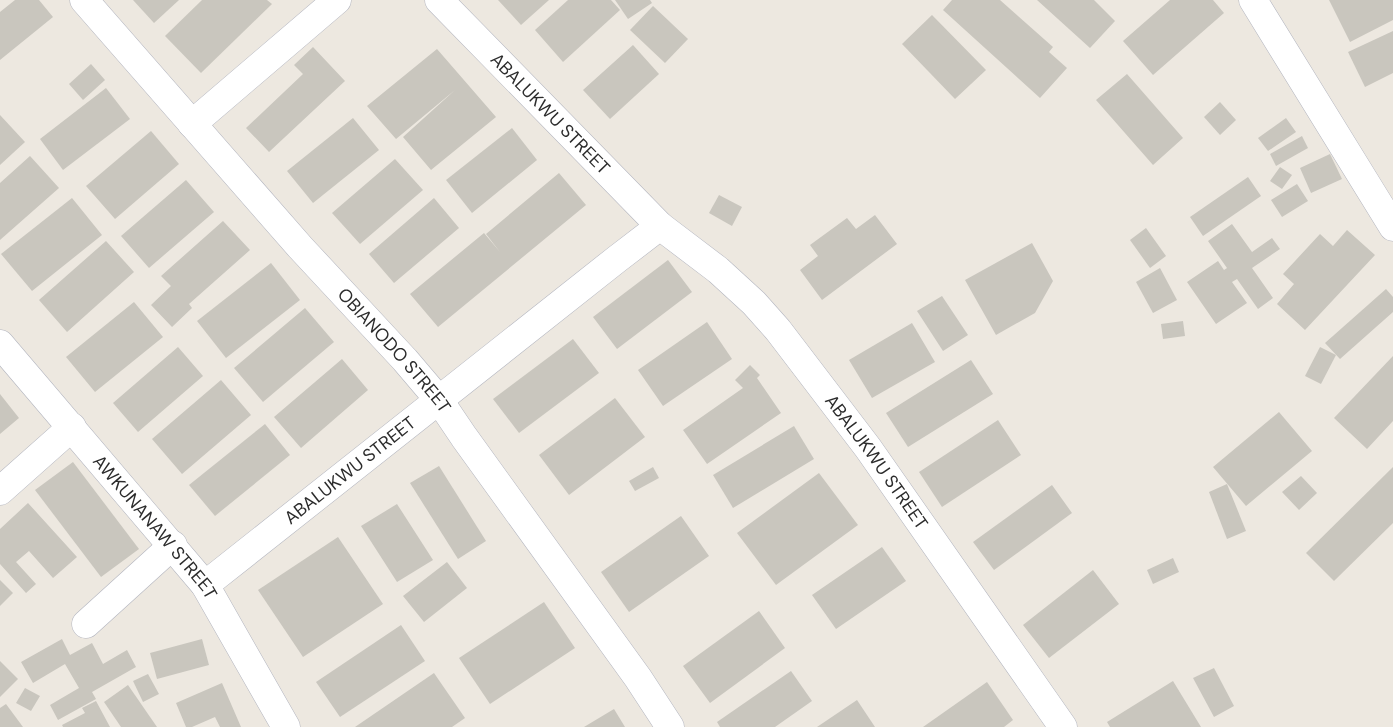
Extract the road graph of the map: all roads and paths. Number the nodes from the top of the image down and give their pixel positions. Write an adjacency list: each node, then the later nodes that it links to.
1 (84, 0): 5 (street, OBIANODO STREET)
2 (337, 0): 5 (street)
3 (439, 0): 6 (street, ABALUKWU STREET)
4 (1253, 0): 7 (street)
5 (192, 124): 9 (street, OBIANODO STREET)
6 (660, 226): 9 (street, ABALUKWU STREET); 17 (street, ABALUKWU STREET)
7 (1393, 227)
8 (0, 344): 10 (street, AWKUNANAW STREET)
9 (439, 400): 13 (street, ABALUKWU STREET); 16 (street, OBIANODO STREET)
10 (72, 427): 11 (street); 12 (street, AWKUNANAW STREET)
11 (0, 491)
12 (173, 545): 13 (street, AWKUNANAW STREET); 14 (street)
13 (205, 585): 15 (street, AWKUNANAW STREET)
14 (86, 624)
15 (286, 727)
16 (670, 727)
17 (1063, 727)

